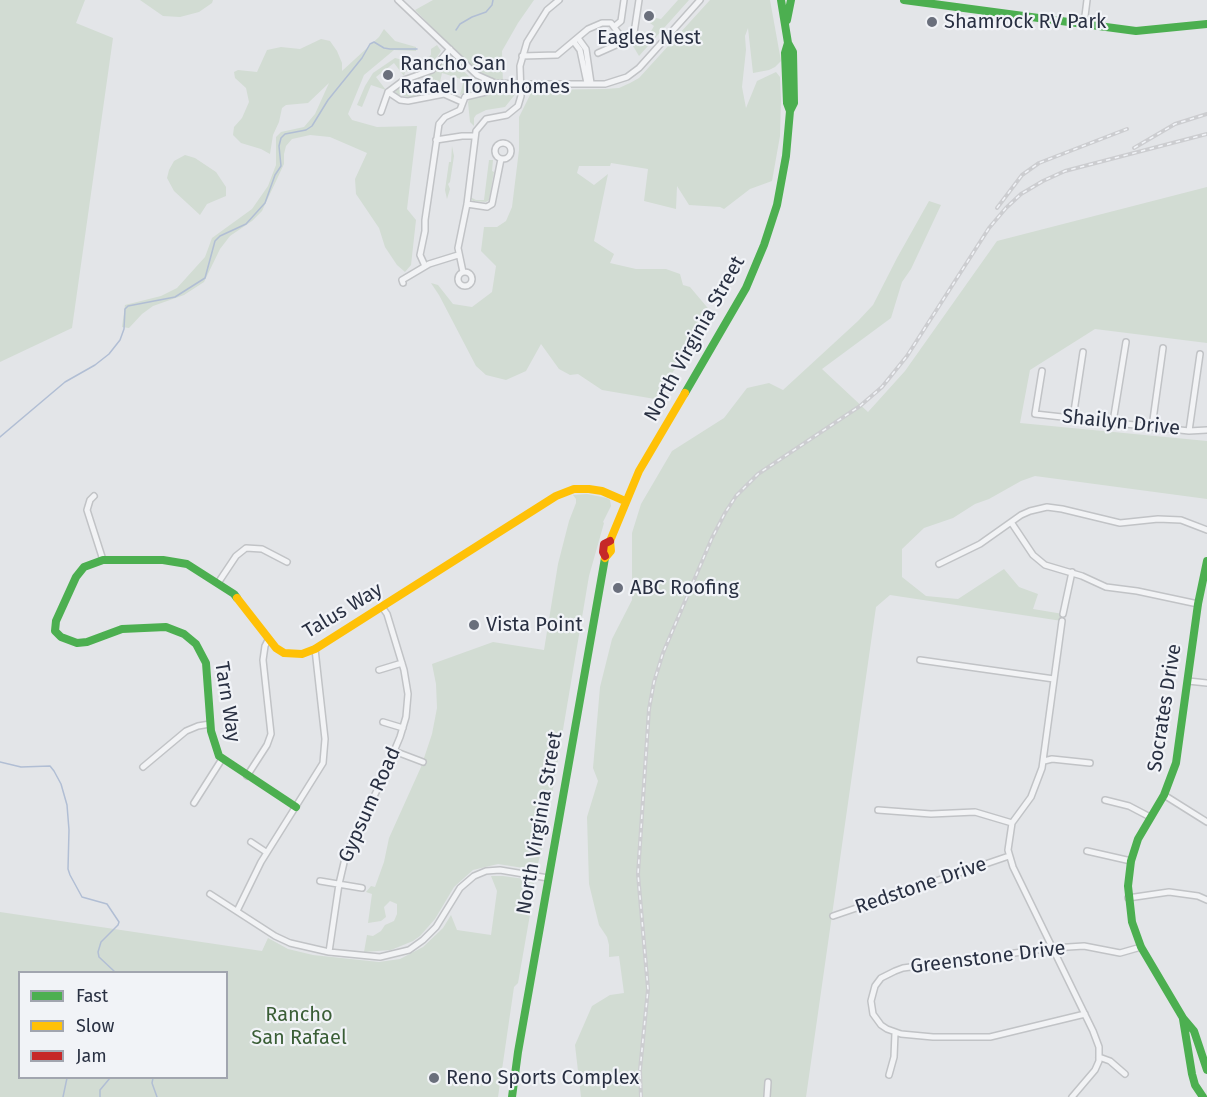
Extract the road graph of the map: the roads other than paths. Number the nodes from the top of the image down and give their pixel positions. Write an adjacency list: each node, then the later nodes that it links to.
1 (398, 0): 16 (street)
2 (559, 0): 18 (street)
3 (624, 0): 12 (street)
4 (639, 0): 14 (street)
5 (700, 0): 20 (street)
6 (781, 0): 13 (street, North Virginia Street)
7 (791, 0): 13 (street)
8 (904, 0): 10 (street)
9 (1087, 0): 10 (street)
10 (1084, 24): 11 (street)
11 (1207, 24)
12 (615, 26): 14 (street); 15 (street)
13 (786, 26): 44 (street, North Virginia Street)
14 (625, 38): 17 (street)
15 (576, 40): 18 (street); 20 (street)
16 (450, 49): 19 (street); 22 (street)
17 (598, 53)
18 (522, 56): 21 (street)
19 (491, 81): 21 (street); 23 (street)
20 (589, 83): 21 (street)
21 (521, 84): 25 (street)
22 (388, 92): 23 (street); 24 (street)
23 (462, 102): 26 (street)
24 (381, 112)
25 (475, 136): 26 (street); 28 (street)
26 (436, 140): 30 (street)
27 (501, 159): 28 (street)
28 (467, 204): 29 (street)
29 (458, 255): 30 (street); 31 (street)
30 (426, 266): 32 (street)
31 (463, 272)
32 (403, 284)
33 (1126, 342): 39 (street)
34 (1163, 348): 40 (street)
35 (1083, 352): 38 (street)
36 (1200, 354): 42 (street)
37 (1042, 371): 38 (street, Shailyn Drive)
38 (1073, 418): 39 (street, Shailyn Drive)
39 (1113, 422): 40 (street, Shailyn Drive)
40 (1152, 427): 42 (street, Shailyn Drive)
41 (1207, 430): 42 (street, Shailyn Drive)
42 (1189, 431)
43 (94, 496): 47 (street)
44 (625, 501): 54 (street, Talus Way); 86 (street, North Virginia Street)
45 (1011, 522): 46 (street); 50 (street); 51 (street)
46 (1207, 530)
47 (103, 560): 52 (street, Talus Way); 64 (street, Tarn Way)
48 (1207, 561): 53 (street, Socrates Drive)
49 (287, 562): 52 (street)
50 (939, 564)
51 (1072, 572): 53 (street); 60 (street)
52 (218, 583): 55 (street, Talus Way)
53 (1198, 604): 61 (street, Socrates Drive)
54 (382, 607): 56 (street, Talus Way); 58 (street, Gypsum Road)
55 (268, 640): 56 (street, Talus Way); 72 (street)
56 (315, 649): 76 (street)
57 (920, 660): 60 (street)
58 (402, 663): 59 (street); 65 (street, Gypsum Road)
59 (379, 670)
60 (1054, 679): 68 (street)
61 (1188, 681): 62 (street); 73 (street, Socrates Drive)
62 (1207, 683)
63 (383, 722): 65 (street, Gypsum Road)
64 (210, 724): 67 (street, Tarn Way); 71 (street)
65 (403, 728): 66 (street, Gypsum Road)
66 (394, 751): 69 (street); 88 (street, Gypsum Road)
67 (222, 759): 72 (street, Tarn Way); 75 (street)
68 (1044, 761): 70 (street); 80 (street)
69 (423, 762)
70 (1090, 763)
71 (143, 767)
72 (247, 776): 76 (street, Tarn Way)
73 (1164, 795): 78 (street, Socrates Drive); 79 (street)
74 (1105, 800): 78 (street)
75 (194, 803)
76 (296, 807): 83 (street)
77 (878, 810): 80 (street)
78 (1150, 817): 85 (street, Socrates Drive)
79 (1207, 822)
80 (1012, 823): 84 (street)
81 (251, 842): 83 (street)
82 (1087, 851): 85 (street)
83 (266, 852): 93 (street)
84 (1009, 856): 94 (street, Redstone Drive); 96 (street)
85 (1131, 861): 91 (street, Socrates Drive)
86 (548, 878): 97 (street); 106 (street, North Virginia Street)
87 (320, 881): 88 (street, Gypsum Road)
88 (339, 884): 89 (street); 97 (street, Gypsum Road)
89 (362, 888)
90 (210, 894): 93 (street)
91 (1128, 898): 92 (street); 95 (street, Socrates Drive)
92 (1207, 900)
93 (237, 911): 97 (street)
94 (833, 916)
95 (1141, 947): 96 (street, Greenstone Drive); 99 (street, Socrates Drive)
96 (1052, 948): 98 (street); 100 (street, Greenstone Drive)
97 (329, 952)
98 (1085, 1014): 100 (street); 101 (street)
99 (1183, 1018): 102 (street, Socrates Drive); 109 (street, Socrates Drive)
100 (895, 1033): 104 (street)
101 (1100, 1057): 103 (street); 108 (street)
102 (1207, 1070)
103 (1125, 1074)
104 (889, 1075)
105 (768, 1082): 107 (street)
106 (512, 1097)
107 (767, 1097)
108 (1072, 1097)
109 (1203, 1097)

